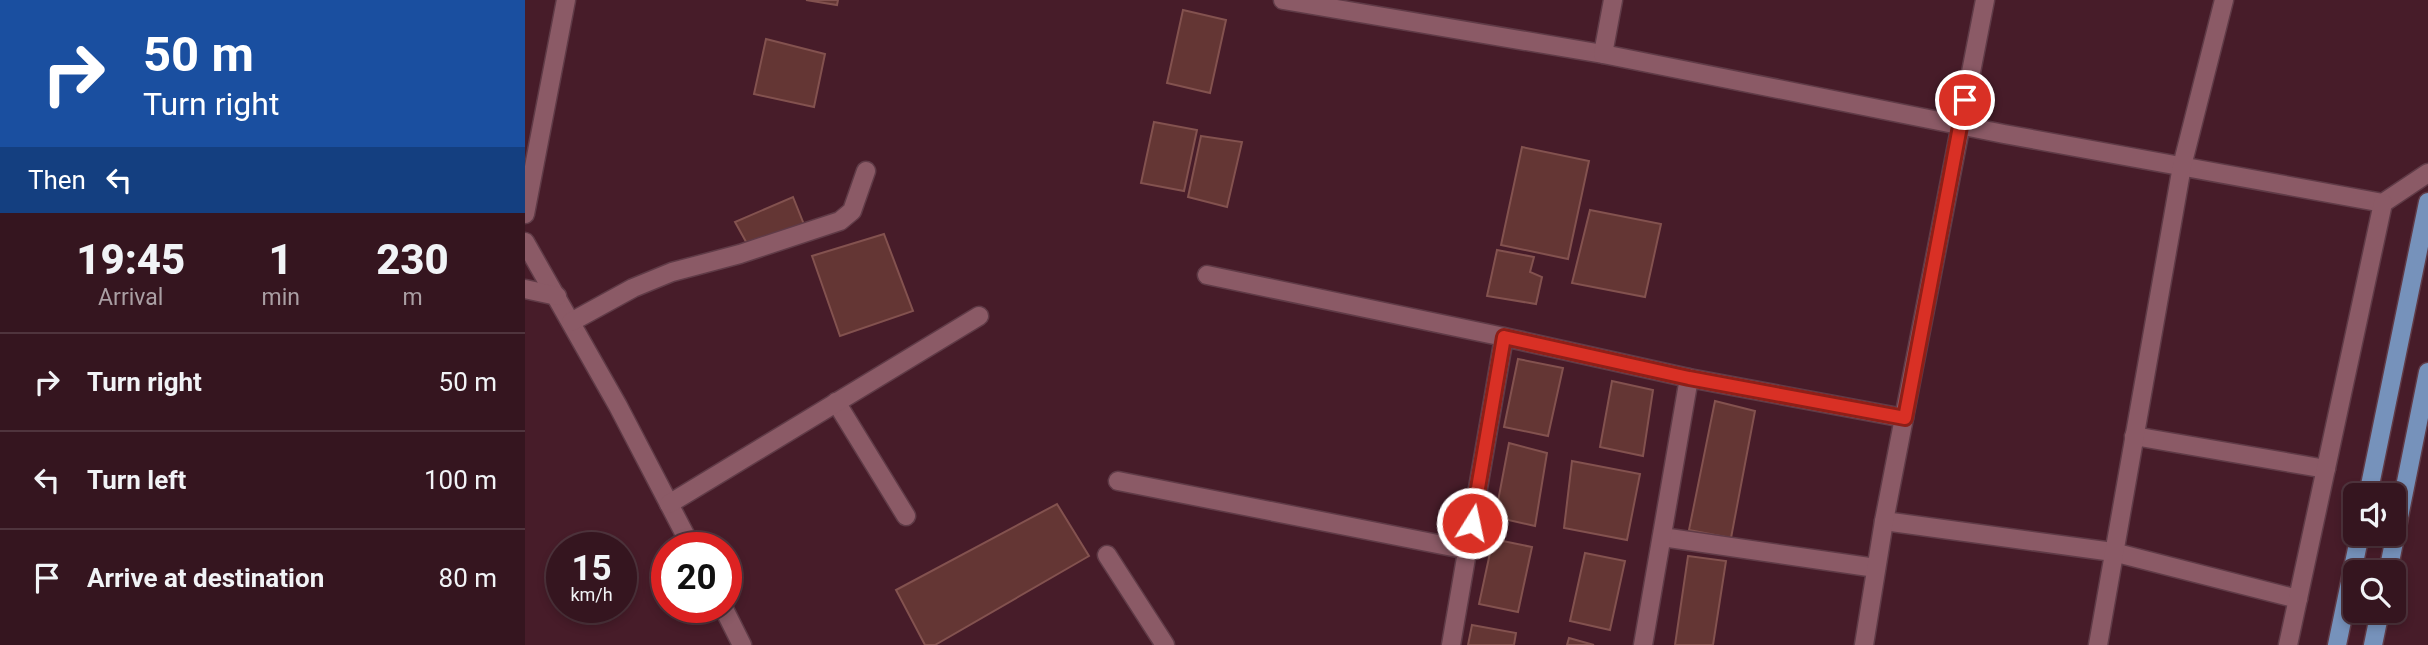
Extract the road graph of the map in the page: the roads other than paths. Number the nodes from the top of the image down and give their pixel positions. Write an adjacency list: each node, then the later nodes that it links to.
1 (566, 0): 13 (street)
2 (1283, 0): 6 (street)
3 (1613, 0): 6 (street)
4 (1985, 0): 7 (street)
5 (2224, 0): 8 (street)
6 (1603, 54): 7 (street)
7 (1960, 125): 8 (street); 24 (street)
8 (2182, 166): 12 (street); 25 (street)
9 (866, 171): 19 (street)
10 (2428, 173): 12 (street)
11 (2428, 202): 28 (main road)
12 (2383, 203): 26 (street)
13 (525, 214)
14 (525, 242): 17 (street)
15 (1207, 275): 20 (street)
16 (525, 289): 17 (street)
17 (557, 296): 19 (street)
18 (979, 316): 23 (street)
19 (571, 322): 29 (street)
20 (1504, 337): 22 (street); 35 (street)
21 (2428, 372): 38 (main road)
22 (1689, 378): 24 (street); 33 (street)
23 (836, 402): 29 (street); 30 (street)
24 (1905, 418): 31 (street)
25 (2134, 436): 26 (street); 36 (street)
26 (2326, 469): 40 (street)
27 (1118, 481): 35 (street)
28 (2370, 483)
29 (669, 504): 32 (street)
30 (906, 516)
31 (1884, 521): 36 (street); 39 (street)
32 (684, 532)
33 (1662, 537): 39 (street); 46 (street)
34 (2358, 546): 50 (main road)
35 (1468, 550): 45 (street)
36 (2113, 552): 40 (street); 48 (street)
37 (1107, 555): 44 (street)
38 (2390, 560)
39 (1876, 568): 47 (street)
40 (2298, 599): 49 (street)
41 (731, 623): 43 (street)
42 (2378, 623): 51 (main road)
43 (742, 645)
44 (1165, 645)
45 (1451, 645)
46 (1643, 645)
47 (1864, 645)
48 (2098, 645)
49 (2288, 645)
50 (2337, 645)
51 (2373, 645)

